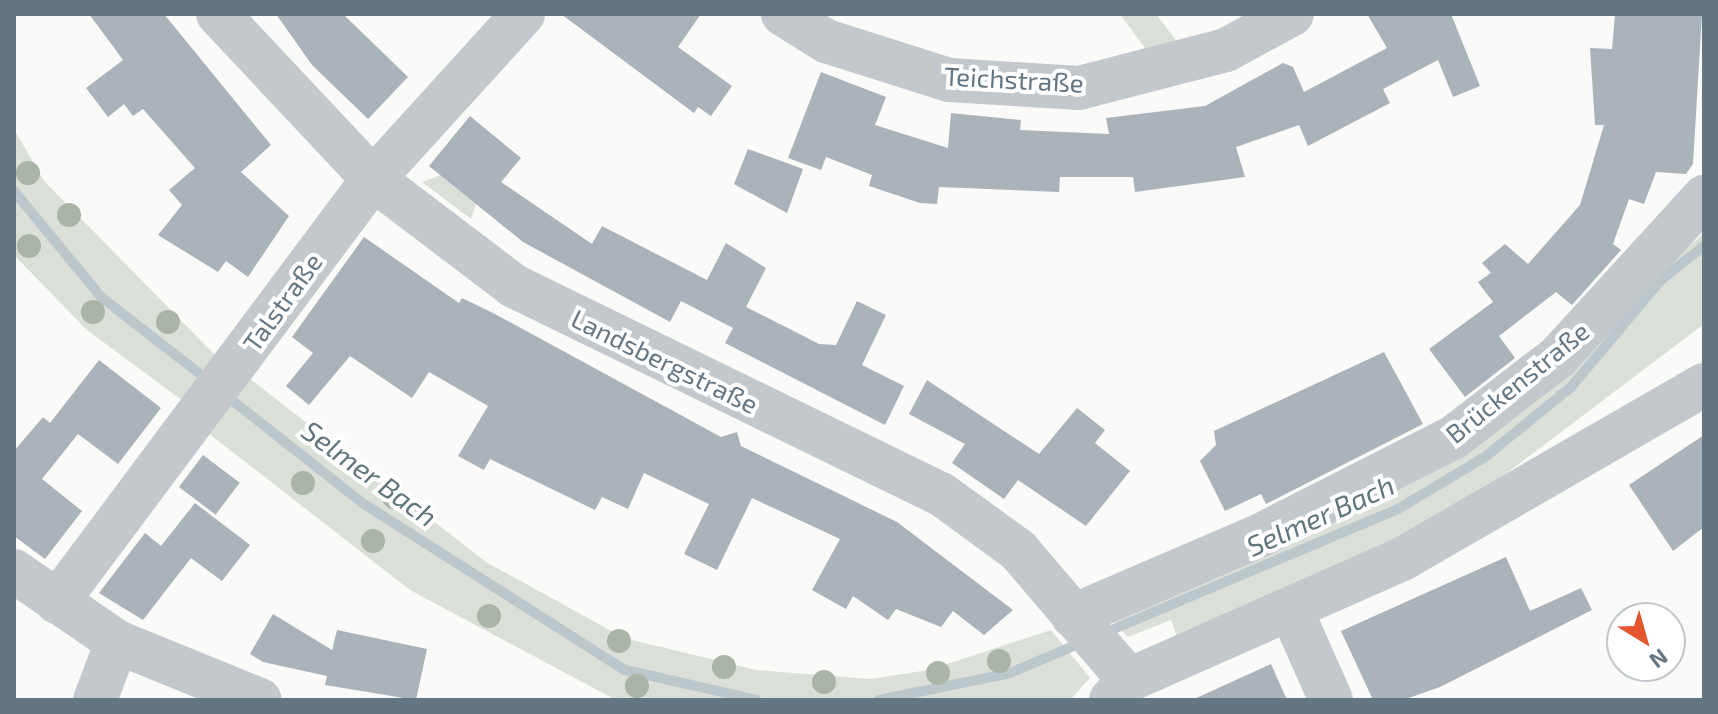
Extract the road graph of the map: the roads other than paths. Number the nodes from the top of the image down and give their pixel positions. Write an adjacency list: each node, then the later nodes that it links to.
1 (218, 14): 5 (street, Landsbergstraße)
2 (523, 14): 5 (street, Talstraße)
3 (783, 14): 4 (street, Teichstraße)
4 (1292, 14)
5 (373, 179): 9 (street, Talstraße); 12 (street, Landsbergstraße)
6 (1704, 197): 12 (street, Brückenstraße)
7 (1704, 385): 10 (street)
8 (14, 571): 9 (street)
9 (57, 602): 11 (street)
10 (1292, 612): 12 (street); 15 (street)
11 (117, 642): 13 (street); 14 (street)
12 (1103, 657)
13 (95, 700)
14 (260, 700)
15 (1331, 700)

